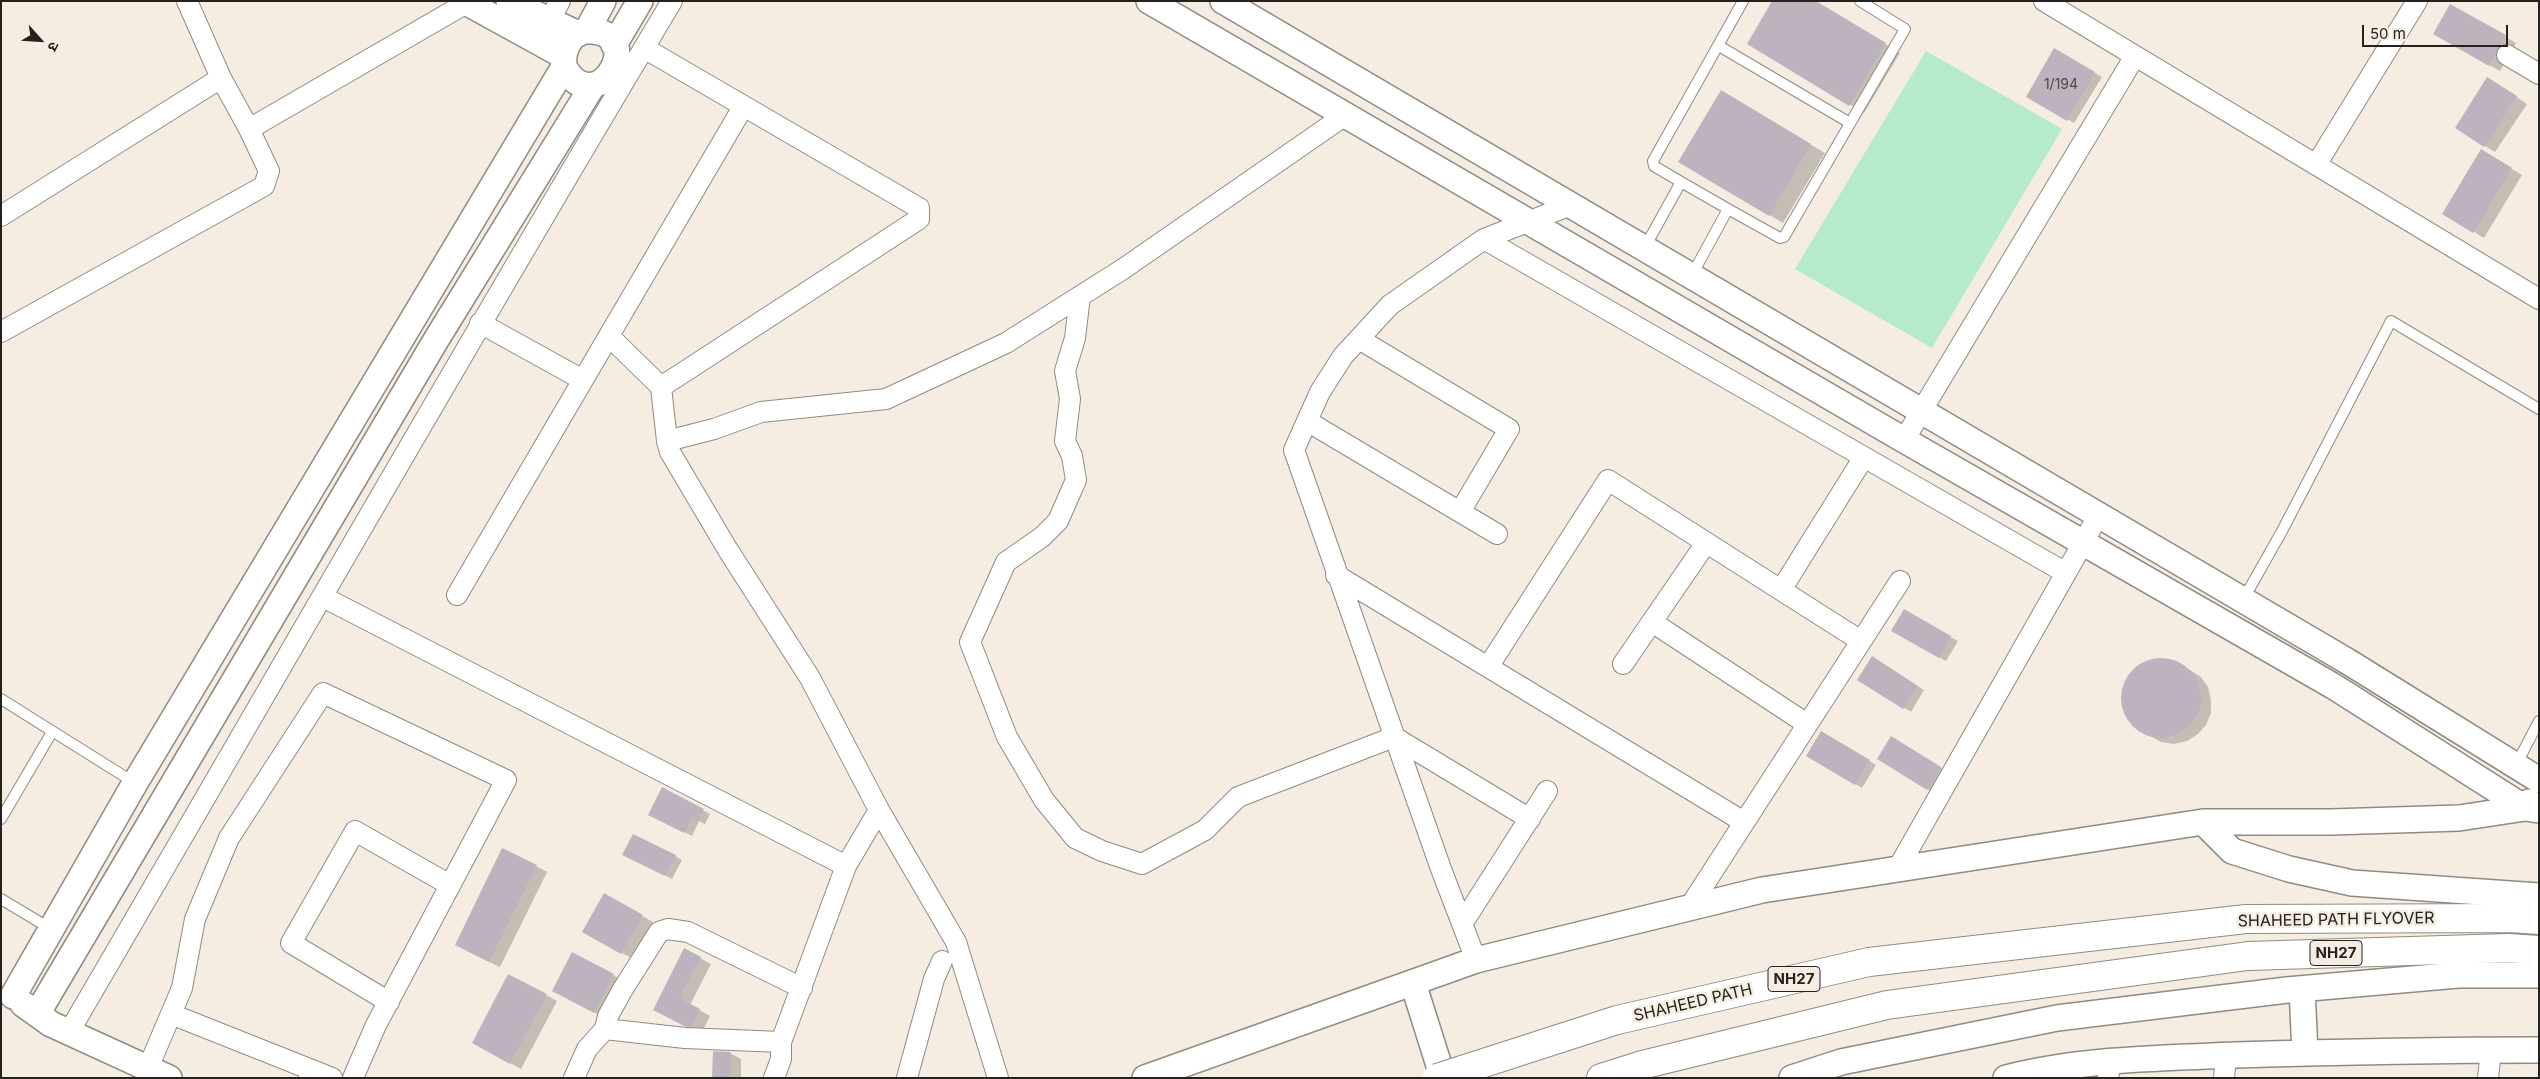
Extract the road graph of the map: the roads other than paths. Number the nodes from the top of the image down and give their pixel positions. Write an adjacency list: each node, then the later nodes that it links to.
1 (186, 1): 22 (street)
2 (509, 1): 13 (street)
3 (603, 1): 14 (street)
4 (640, 1): 15 (street)
5 (672, 1): 17 (street)
6 (1148, 1): 25 (street)
7 (1222, 1): 26 (street)
8 (1743, 1): 16 (lane)
9 (1860, 1): 27 (lane)
10 (2044, 1): 19 (street)
11 (2417, 1): 30 (street)
12 (467, 2): 13 (street); 28 (street)
13 (549, 21): 14 (street); 20 (street)
14 (582, 32): 15 (street); 20 (street)
15 (614, 45): 23 (street)
16 (1718, 46): 27 (lane); 31 (lane)
17 (644, 48): 24 (street); 41 (street)
18 (2507, 55): 21 (street)
19 (2135, 56): 30 (street); 48 (street)
20 (564, 61): 23 (street); 76 (street)
21 (2539, 74)
22 (220, 78): 28 (street); 34 (street)
23 (593, 85): 103 (street)
24 (743, 106): 43 (street); 46 (street)
25 (1344, 116): 29 (street); 39 (street)
26 (1420, 117): 29 (street); 32 (street)
27 (1850, 122): 33 (lane)
28 (249, 129): 42 (street)
29 (1400, 148): 35 (street)
30 (2316, 165): 40 (street)
31 (1681, 182): 33 (lane); 37 (lane)
32 (1571, 205): 35 (street); 37 (street)
33 (1728, 209): 38 (lane)
34 (1, 216)
35 (1527, 222): 36 (street); 50 (street)
36 (1484, 239): 44 (street); 52 (street)
37 (1644, 248): 38 (street)
38 (1692, 276): 48 (street)
39 (1080, 296): 51 (street); 73 (street)
40 (2539, 299)
41 (480, 323): 45 (street); 63 (street)
42 (1, 332)
43 (609, 336): 45 (street); 46 (street)
44 (1359, 339): 49 (street); 53 (street)
45 (583, 380): 62 (street)
46 (661, 387): 51 (street)
47 (2539, 409): 64 (lane)
48 (1921, 412): 50 (street); 54 (street)
49 (1306, 422): 53 (street); 59 (street)
50 (1904, 440): 57 (street)
51 (667, 442): 79 (street)
52 (1864, 457): 58 (street); 61 (street)
53 (1460, 512): 55 (street)
54 (2098, 516): 57 (street); 64 (street)
55 (1497, 534)
56 (1706, 542): 61 (street); 65 (street); 68 (street)
57 (2084, 543): 58 (street); 78 (street)
58 (2066, 573): 85 (street)
59 (1336, 575): 68 (street); 73 (street)
60 (1900, 581): 66 (street)
61 (1781, 590): 66 (street)
62 (457, 595)
63 (324, 597): 84 (street); 106 (street)
64 (2243, 600): 74 (street)
65 (1652, 622): 67 (street); 71 (street)
66 (1861, 641): 71 (street)
67 (1623, 664)
68 (1488, 667): 82 (street)
69 (1, 700): 72 (lane)
70 (2539, 721): 74 (lane)
71 (1808, 724): 82 (street)
72 (52, 732): 76 (lane); 80 (lane)
73 (1394, 737): 81 (street); 91 (street)
74 (2516, 766): 75 (street)
75 (2539, 781): 78 (street)
76 (134, 783): 92 (street)
77 (1547, 791): 81 (street)
78 (2532, 809): 83 (street)
79 (879, 810): 84 (street); 121 (street)
80 (1, 819)
81 (1530, 819): 91 (street)
82 (1744, 822): 89 (street)
83 (2203, 822): 85 (street); 87 (street, SHAHEED PATH FLYOVER)
84 (846, 866): 99 (street)
85 (1898, 868): 89 (street)
86 (450, 885): 102 (street); 102 (street); 104 (street)
87 (2539, 896)
88 (1, 899): 92 (lane)
89 (1689, 908): 95 (street)
90 (2539, 920): 93 (highway, SHAHEED PATH FLYOVER / NH27)
91 (1462, 924): 95 (street)
92 (51, 930): 101 (street)
93 (2134, 932): 115 (highway, SHAHEED PATH / NH27)
94 (2539, 950): 124 (highway, SHAHEED PATH FLYOVER / NH27)
95 (1476, 960): 98 (street)
96 (942, 961): 120 (street)
97 (2539, 975): 100 (street)
98 (1413, 983): 115 (street); 122 (street)
99 (802, 988): 105 (street); 107 (street)
100 (2302, 989): 110 (street); 125 (street)
101 (7, 992): 103 (street)
102 (389, 1002): 117 (street)
103 (37, 1014): 106 (street)
104 (171, 1014): 113 (street); 114 (street)
105 (605, 1029): 107 (street); 118 (street)
106 (69, 1032): 113 (street)
107 (781, 1042): 119 (street)
108 (2491, 1050): 109 (street); 110 (street); 127 (street)
109 (2539, 1050)
110 (2305, 1053): 111 (street)
111 (2225, 1067): 112 (street)
112 (2110, 1070): 126 (street)
113 (158, 1073)
114 (311, 1074): 116 (street)
115 (1452, 1074): 123 (highway, SHAHEED PATH / NH27, bridge)
116 (332, 1078)
117 (354, 1078)
118 (574, 1078)
119 (774, 1078)
120 (907, 1078)
121 (998, 1078)
122 (1145, 1078)
123 (1436, 1078)
124 (1601, 1078)
125 (1792, 1078)
126 (2006, 1078)
127 (2488, 1078)

